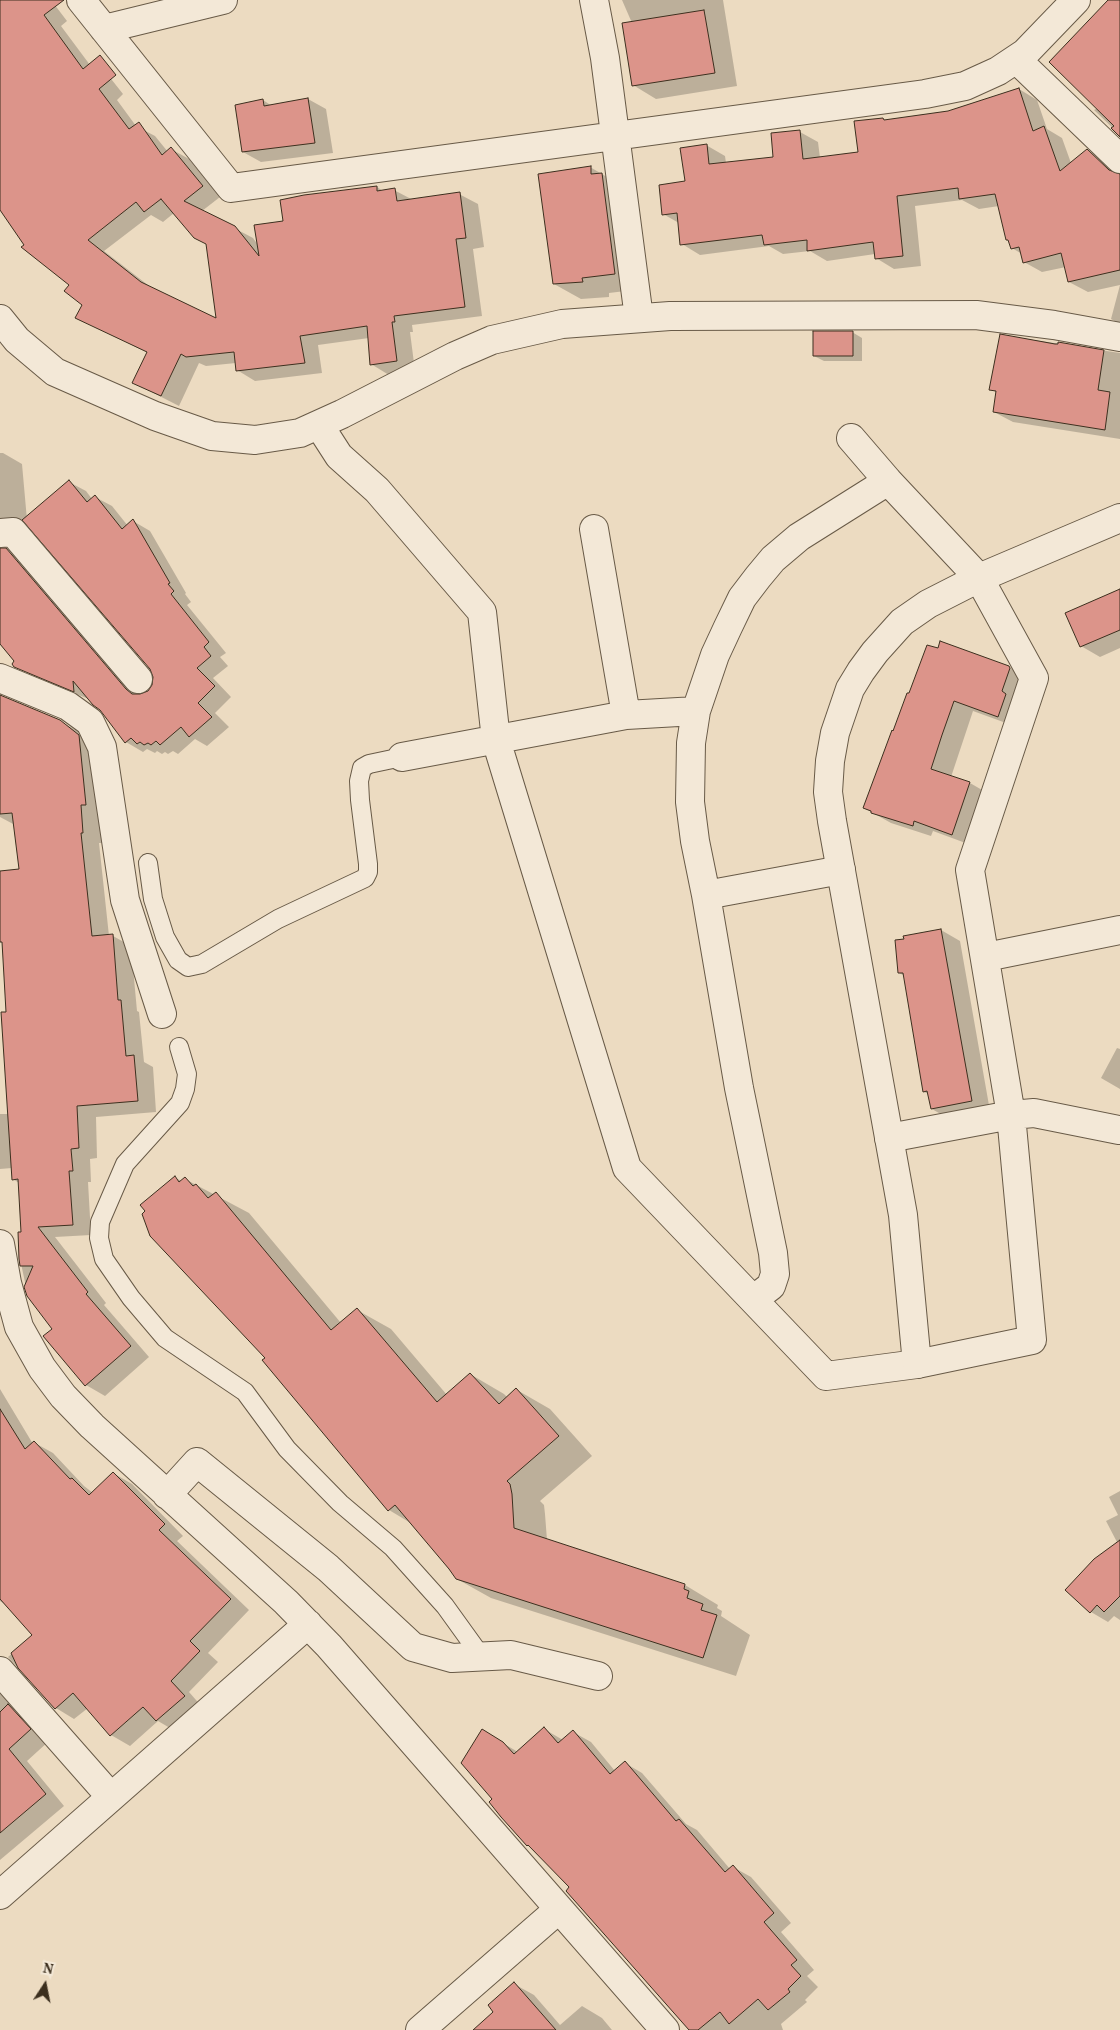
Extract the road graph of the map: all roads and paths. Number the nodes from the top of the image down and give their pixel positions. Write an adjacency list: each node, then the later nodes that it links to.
1 (81, 0): 5 (street)
2 (223, 0): 5 (street)
3 (594, 0): 7 (street)
4 (1076, 0): 6 (street)
5 (104, 29): 7 (street)
6 (1016, 59): 7 (street); 8 (street)
7 (616, 136): 9 (street)
8 (1120, 159)
9 (639, 318): 11 (street); 12 (street)
10 (0, 319): 12 (street)
11 (1120, 337)
12 (319, 425): 23 (street)
13 (851, 438): 14 (street)
14 (888, 481): 18 (street); 21 (street)
15 (1120, 518): 18 (street)
16 (594, 529): 22 (street)
17 (0, 532): 20 (street)
18 (979, 578): 26 (street); 29 (street)
19 (0, 678): 30 (street)
20 (138, 679)
21 (696, 711): 22 (street); 27 (street)
22 (626, 715): 23 (street)
23 (496, 740): 24 (street); 36 (street)
24 (402, 757): 25 (lane)
25 (148, 863)
26 (841, 870): 27 (street); 34 (street)
27 (706, 895): 36 (street)
28 (1120, 930): 29 (street)
29 (986, 957): 32 (street)
30 (162, 1014)
31 (179, 1047): 40 (lane)
32 (1011, 1115): 33 (street); 34 (street); 37 (street)
33 (1119, 1130)
34 (889, 1138): 37 (street)
35 (0, 1244): 38 (street)
36 (754, 1299): 37 (street)
37 (917, 1364)
38 (167, 1494): 39 (street); 40 (street)
39 (308, 1624): 43 (street); 45 (street)
40 (481, 1656): 42 (street)
41 (0, 1671): 43 (street)
42 (598, 1676)
43 (111, 1797): 44 (street)
44 (0, 1895)
45 (559, 1909): 46 (street); 47 (street)
46 (420, 2030)
47 (665, 2030)

